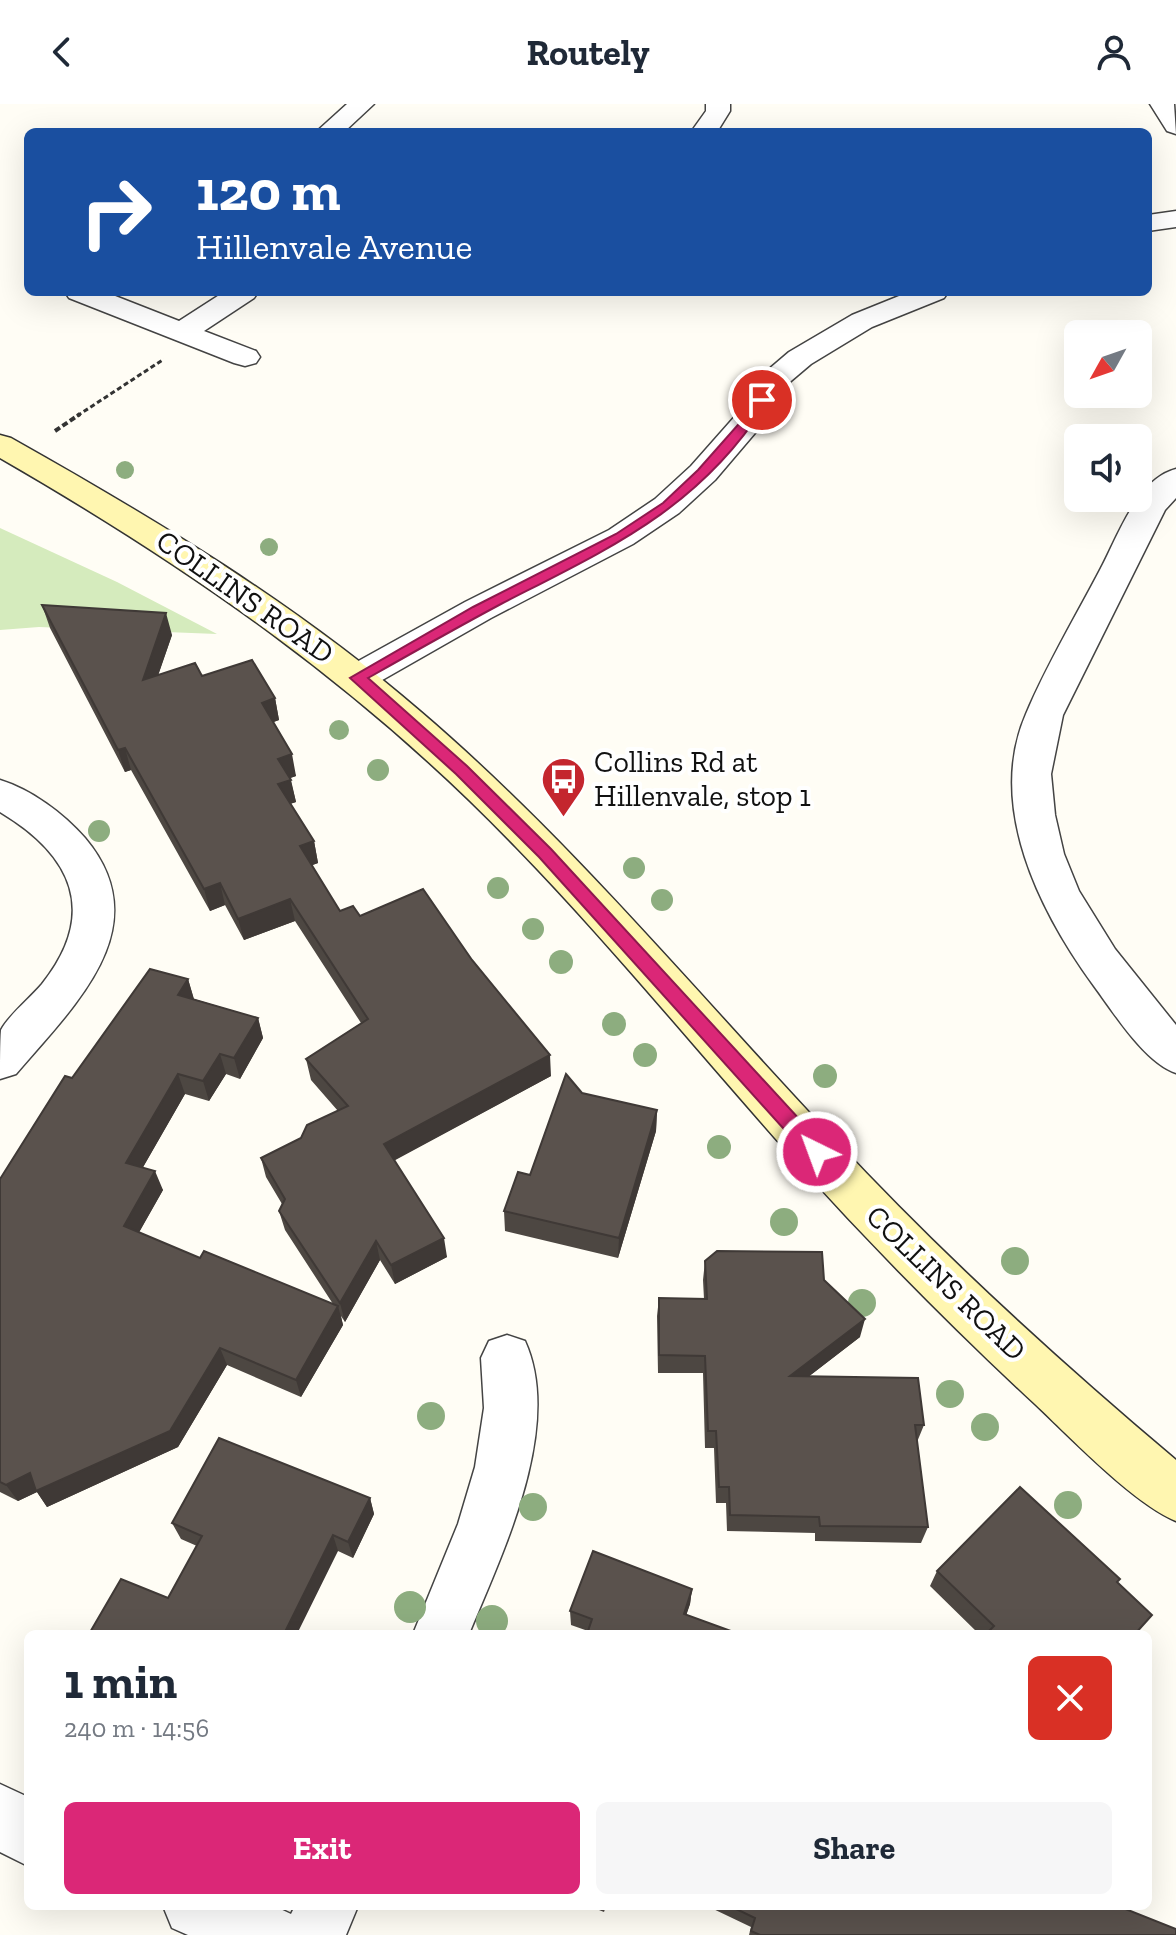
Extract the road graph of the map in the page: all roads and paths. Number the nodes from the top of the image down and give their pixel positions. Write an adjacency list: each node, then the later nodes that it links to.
1 (362, 104): 5 (street)
2 (718, 104): 6 (street)
3 (1162, 104): 4 (street)
4 (1176, 126)
5 (334, 128)
6 (707, 128)
7 (1176, 219): 8 (street)
8 (1152, 222)
9 (89, 296): 12 (street)
10 (239, 296): 12 (street)
11 (924, 296): 17 (street)
12 (188, 336): 13 (street); 14 (path)
13 (245, 357)
14 (55, 431)
15 (0, 445): 17 (main road, COLLINS ROAD)
16 (1176, 479): 19 (street)
17 (357, 678): 22 (main road, COLLINS ROAD)
18 (0, 794): 20 (street)
19 (1176, 1055)
20 (0, 1061)
21 (507, 1358): 23 (street)
22 (1176, 1495)
23 (443, 1630)
24 (0, 1814): 25 (street)
25 (24, 1832)
26 (204, 1910): 28 (street)
27 (325, 1910): 29 (street)
28 (268, 1935)
29 (314, 1935)

